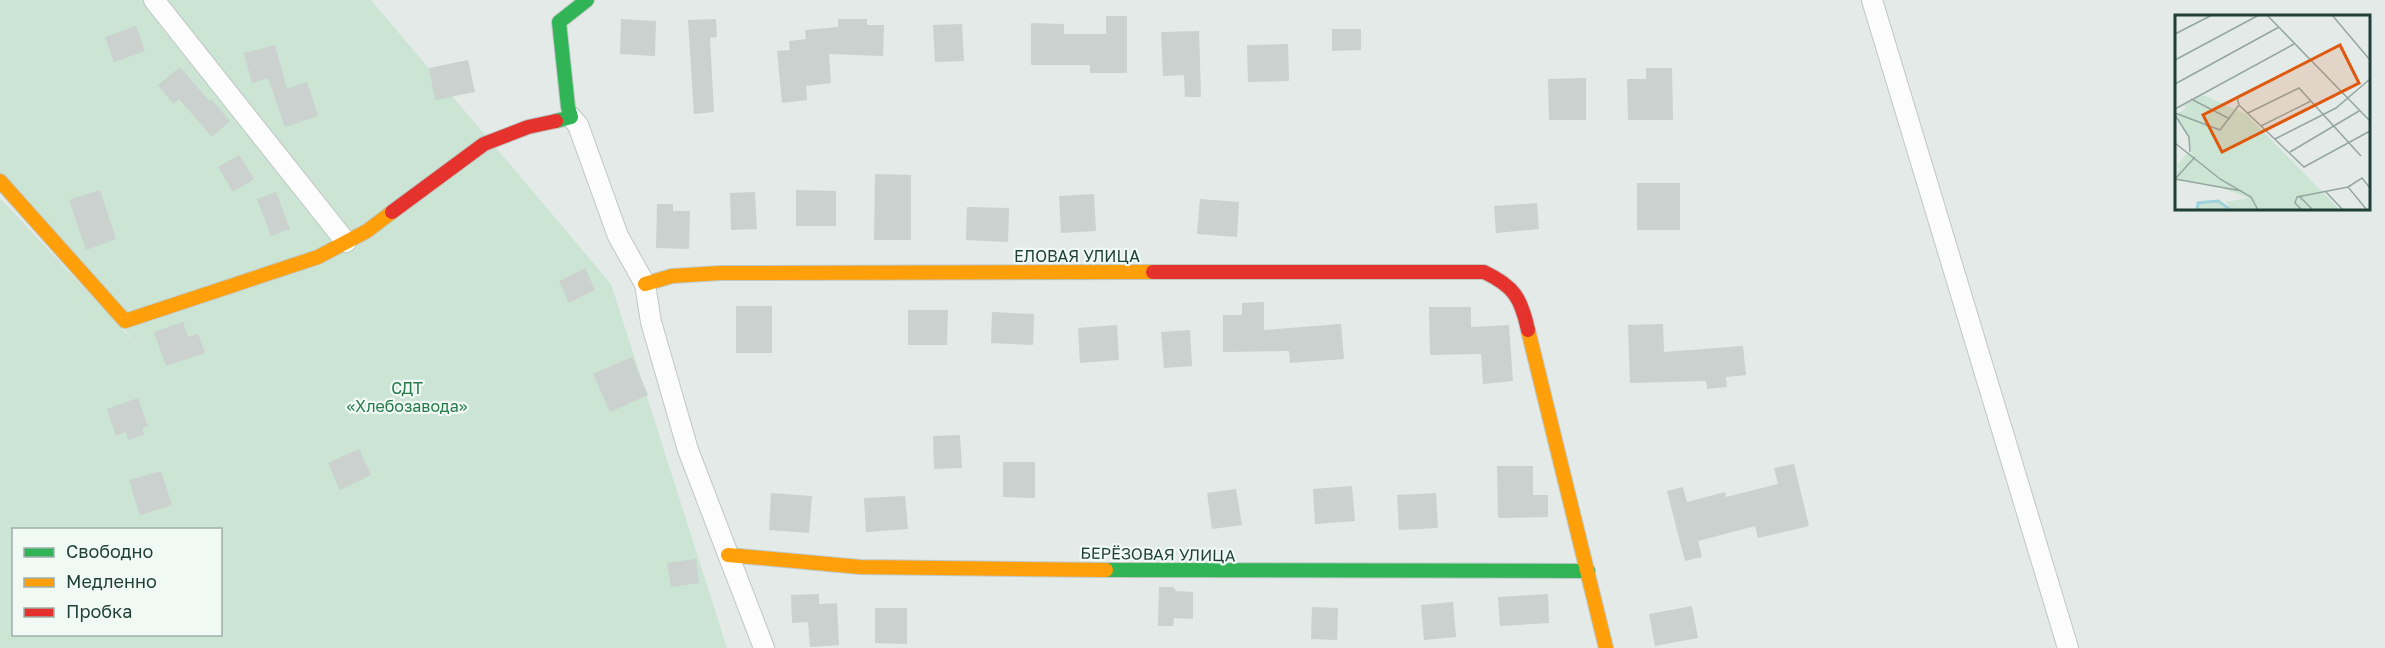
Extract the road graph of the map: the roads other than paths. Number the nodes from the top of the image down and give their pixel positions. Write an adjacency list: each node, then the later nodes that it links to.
1 (154, 0): 6 (street)
2 (587, 0): 4 (street)
3 (1872, 0): 12 (street)
4 (571, 117): 6 (street); 7 (street)
5 (0, 181): 6 (street)
6 (346, 242)
7 (645, 284): 8 (street); 9 (street, ЕЛОВАЯ УЛИЦА)
8 (728, 555): 9 (street, БЕРЁЗОВАЯ УЛИЦА); 10 (street)
9 (1588, 571): 11 (street)
10 (764, 648)
11 (1606, 648)
12 (2067, 648)

